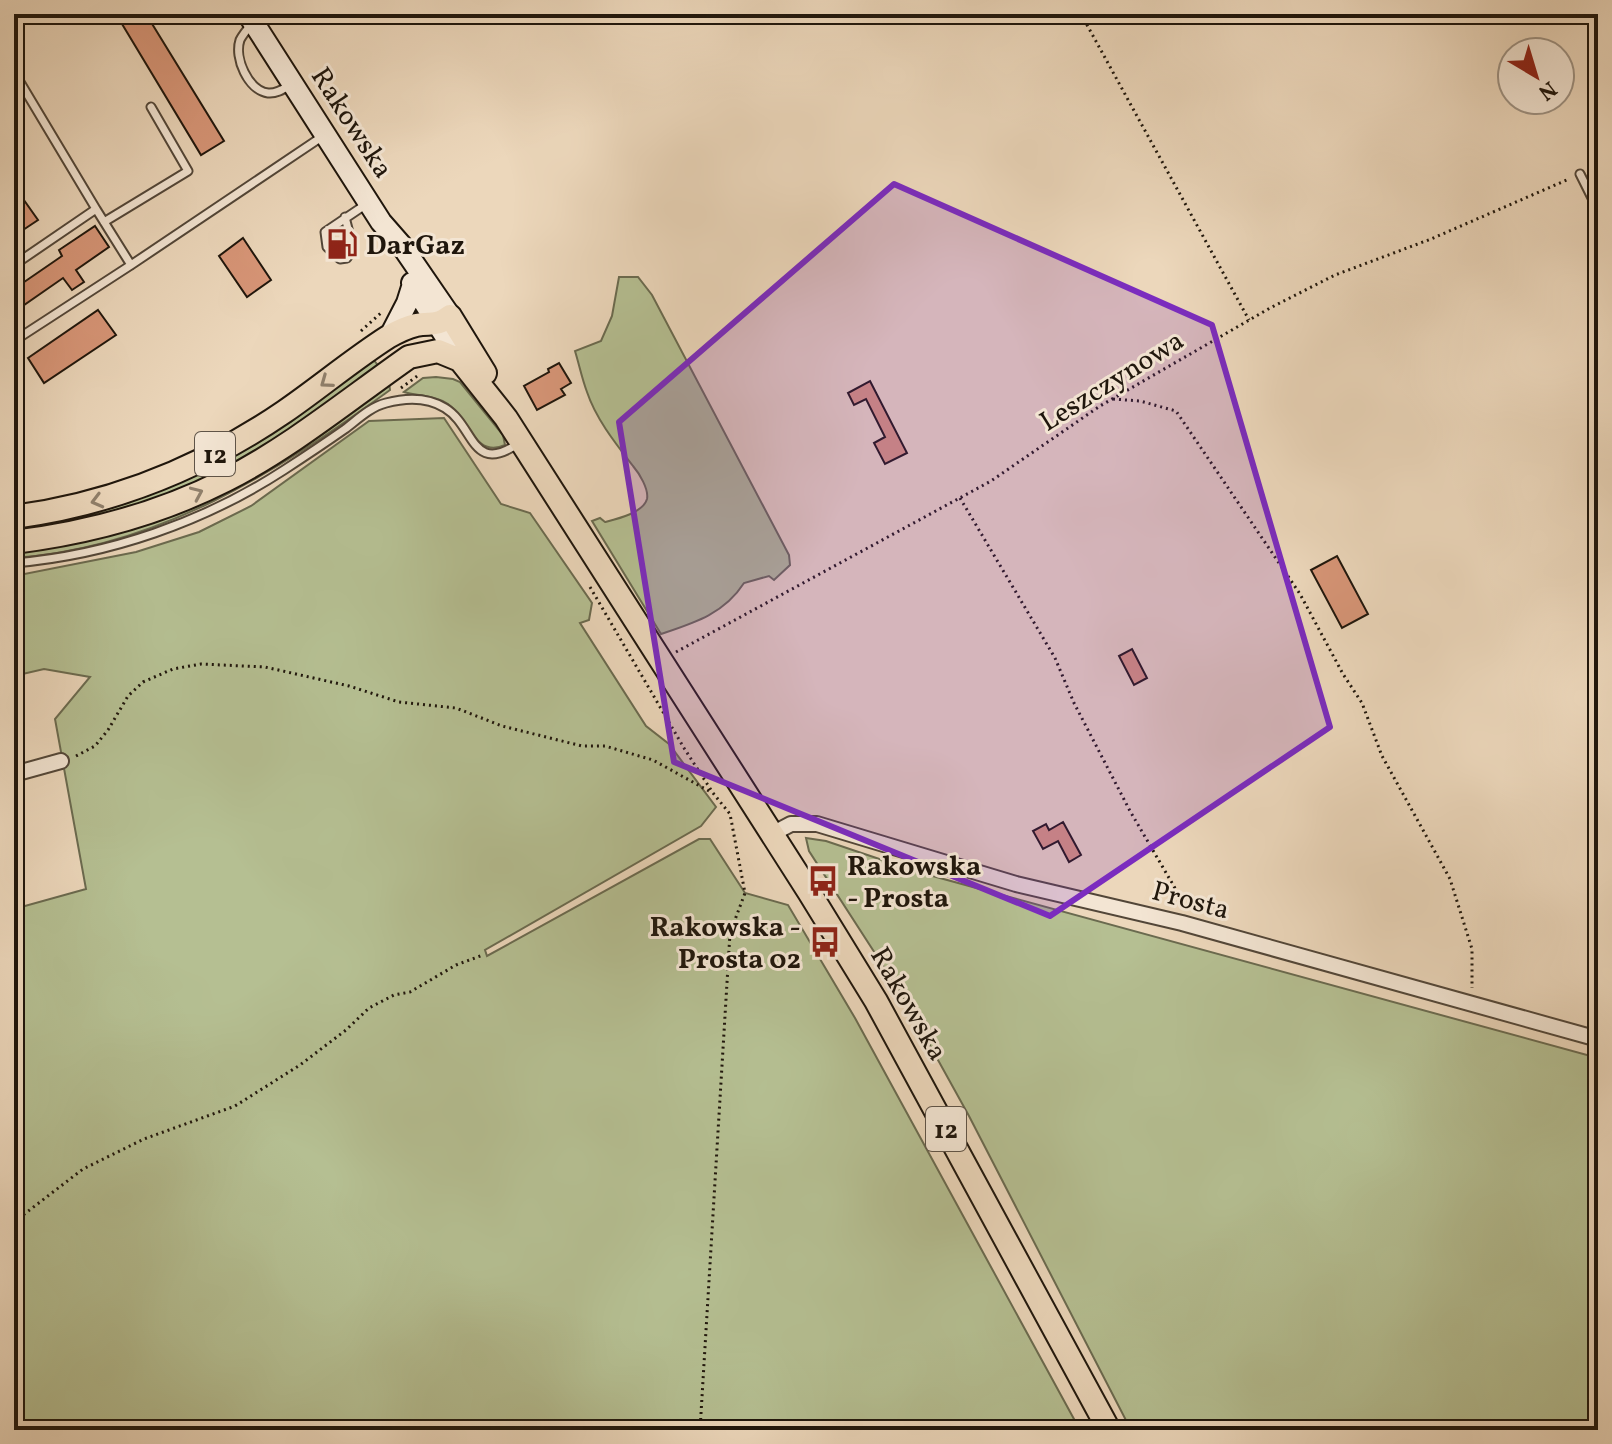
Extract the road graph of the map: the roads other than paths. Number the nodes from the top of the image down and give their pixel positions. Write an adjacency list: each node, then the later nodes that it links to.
1 (250, 18): 3 (main road, Rakowska); 3 (lane)
2 (14, 72): 8 (lane)
3 (292, 83): 5 (main road, Rakowska)
4 (151, 107): 11 (lane)
5 (325, 135): 7 (main road, Rakowska); 14 (lane)
6 (1580, 174): 9 (lane)
7 (369, 202): 10 (lane); 12 (main road, Rakowska)
8 (96, 209): 11 (lane); 13 (lane)
9 (1598, 210)
10 (345, 217): 10 (lane)
11 (104, 222): 14 (lane)
12 (381, 222): 15 (main road, Rakowska); 16 (main road, Rakowska)
13 (14, 265)
14 (131, 265): 18 (lane)
15 (413, 284): 16 (main road, Rakowska); 17 (main road)
16 (444, 320): 17 (main road, 12); 19 (main road, Rakowska); 20 (main road); 21 (main road, Rakowska / 12)
17 (390, 336): 23 (main road, 12, one-way to 23)
18 (14, 341)
19 (460, 360): 20 (main road); 21 (main road, Rakowska / 12)
20 (415, 365): 24 (main road, 12, one-way to 20)
21 (506, 418): 22 (main road, Rakowska / 12)
22 (521, 441): 25 (lane); 28 (main road, Rakowska / 12)
23 (14, 517)
24 (14, 542)
25 (14, 563)
26 (61, 761): 27 (street)
27 (14, 774)
28 (772, 834): 29 (street, Prosta); 30 (main road, Rakowska / 12)
29 (1598, 1039)
30 (1109, 1430)

